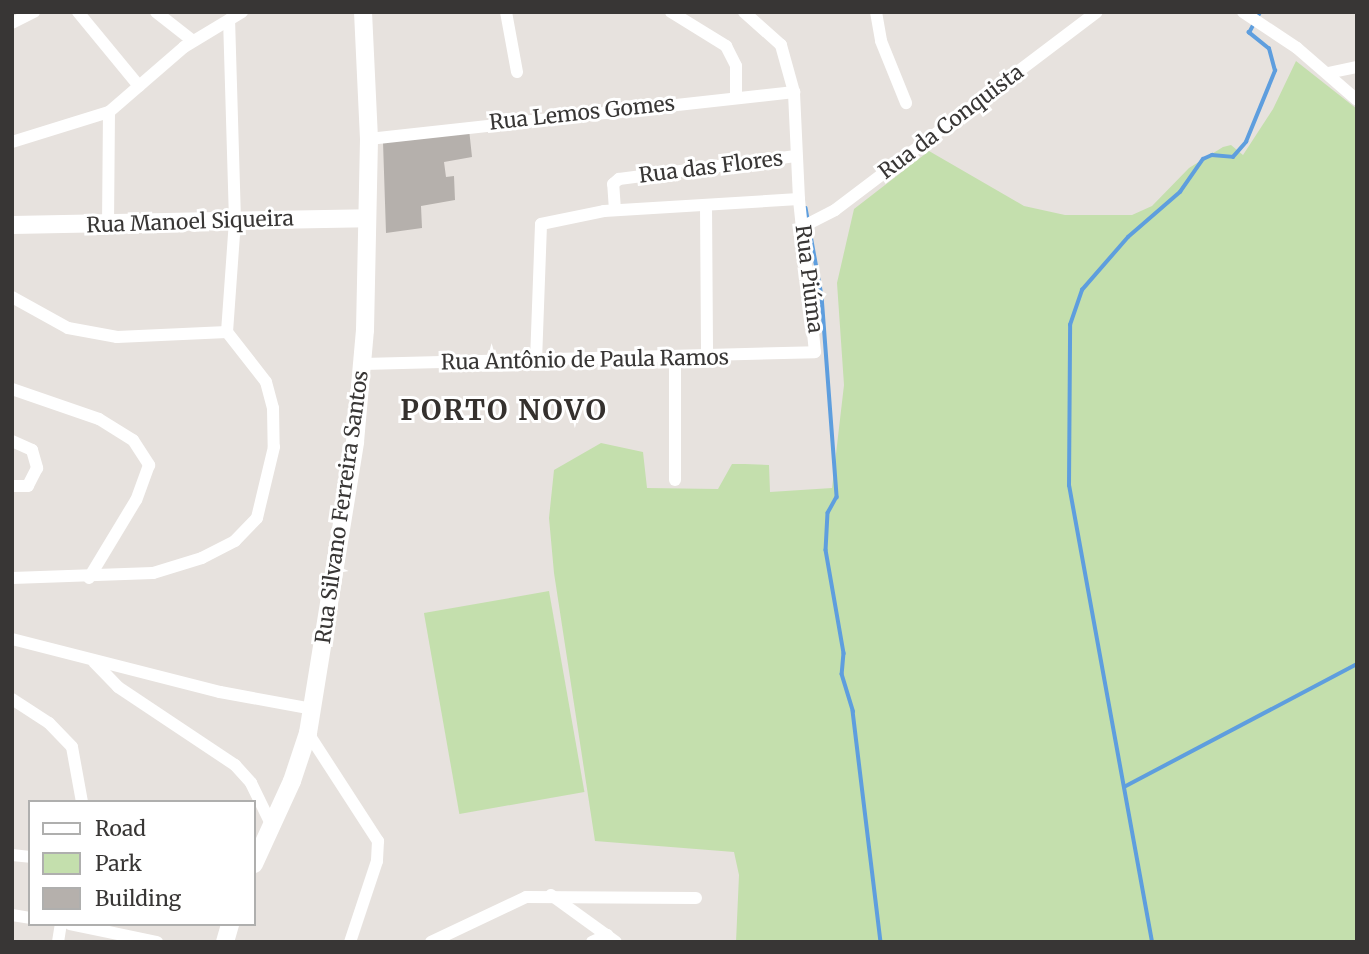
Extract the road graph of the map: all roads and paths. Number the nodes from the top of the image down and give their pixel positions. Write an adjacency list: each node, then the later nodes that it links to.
1 (34, 12): 13 (street)
2 (78, 12): 18 (street)
3 (156, 12): 14 (street)
4 (242, 12): 12 (street)
5 (363, 12): 24 (street, Rua Silvano Ferreira Santos)
6 (506, 12): 16 (street)
7 (671, 12): 20 (street)
8 (744, 12): 19 (street, Rua Piúma)
9 (876, 12): 22 (street)
10 (1097, 12): 34 (street, Rua da Conquista)
11 (1243, 12): 17 (street)
12 (229, 20): 14 (street); 31 (street)
13 (12, 23)
14 (193, 41): 18 (street)
15 (1357, 67): 17 (street)
16 (517, 72)
17 (1328, 73): 21 (street)
18 (139, 86): 23 (street)
19 (794, 92): 20 (street, Rua Lemos Gomes); 26 (street, Rua Piúma)
20 (736, 98): 24 (street, Rua Lemos Gomes)
21 (1357, 100)
22 (906, 103)
23 (109, 112): 25 (street); 33 (street)
24 (369, 139): 30 (street, Rua Silvano Ferreira Santos)
25 (12, 142)
26 (796, 156): 27 (street, Rua Piúma); 29 (street, Rua das Flores)
27 (799, 199): 28 (street); 34 (street, Rua Piúma)
28 (706, 205): 29 (street); 38 (street)
29 (615, 210): 40 (street)
30 (367, 219): 31 (street, Rua Manoel Siqueira); 41 (street, Rua Silvano Ferreira Santos)
31 (235, 220): 33 (street, Rua Manoel Siqueira); 36 (street)
32 (12, 225): 33 (street, Rua Manoel Siqueira)
33 (108, 225)
34 (803, 227): 37 (street, Rua Piúma)
35 (12, 297): 36 (street)
36 (227, 332): 47 (street)
37 (808, 355): 38 (street, Rua Antônio de Paula Ramos)
38 (707, 357): 39 (street, Rua Antônio de Paula Ramos)
39 (675, 358): 40 (street, Rua Antônio de Paula Ramos); 44 (street)
40 (536, 360): 41 (street, Rua Antônio de Paula Ramos)
41 (363, 364): 51 (street, Rua Silvano Ferreira Santos)
42 (12, 389): 47 (street)
43 (12, 441): 45 (street)
44 (675, 480)
45 (12, 486)
46 (12, 578): 47 (street)
47 (89, 578)
48 (12, 639): 49 (street)
49 (94, 662): 51 (street); 54 (street)
50 (12, 699): 53 (street)
51 (313, 709): 52 (street, Rua Silvano Ferreira Santos)
52 (308, 733): 54 (street, Rua Silvano Ferreira Santos); 61 (street)
53 (82, 800)
54 (272, 826): 55 (street, Rua Silvano Ferreira Santos)
55 (256, 860)
56 (551, 895): 57 (street); 59 (street); 62 (street)
57 (696, 898)
58 (80, 926): 60 (street)
59 (611, 938): 63 (street)
60 (157, 942)
61 (350, 942)
62 (432, 942)
63 (592, 942)

